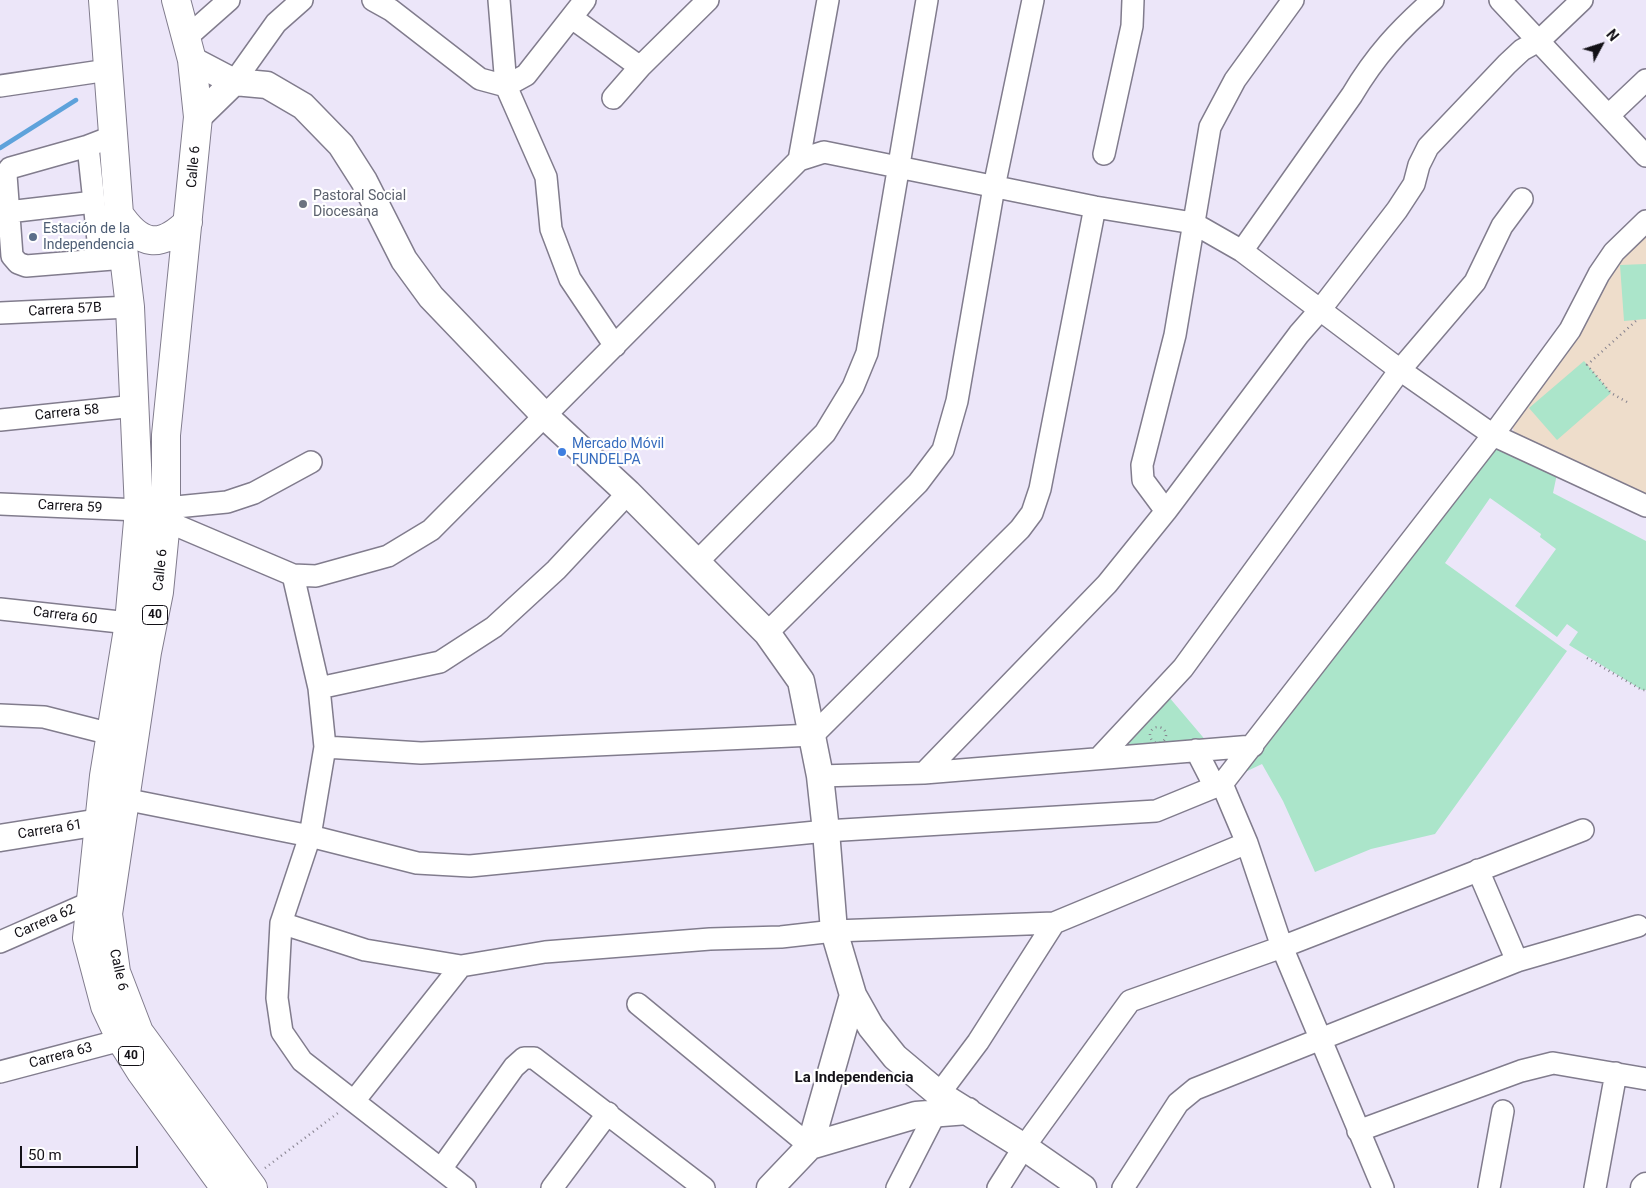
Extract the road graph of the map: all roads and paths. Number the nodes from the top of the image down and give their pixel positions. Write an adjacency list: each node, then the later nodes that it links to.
1 (103, 0): 20 (highway, Calle 6 / 40)
2 (176, 0): 18 (highway, Calle 6 / 40)
3 (229, 0): 18 (street)
4 (302, 0): 22 (street)
5 (373, 0): 24 (street)
6 (499, 0): 24 (street)
7 (708, 0): 19 (street)
8 (828, 0): 32 (street)
9 (927, 0): 33 (street)
10 (1033, 0): 34 (street)
11 (1133, 0): 30 (street)
12 (1293, 0): 42 (street)
13 (1433, 0): 43 (street)
14 (1500, 0): 17 (street)
15 (1582, 0): 17 (street)
16 (578, 7): 19 (street); 24 (street)
17 (1540, 40): 26 (street); 46 (street)
18 (189, 49): 22 (main road); 27 (highway, Calle 6 / 40)
19 (640, 68): 25 (street)
20 (108, 70): 23 (street); 28 (highway, Calle 6 / 40)
21 (1646, 80): 26 (street)
22 (234, 82): 27 (main road); 53 (main road)
23 (0, 86)
24 (506, 86): 49 (street)
25 (613, 98)
26 (1609, 115): 31 (street)
27 (198, 117): 41 (highway, Calle 6 / 40)
28 (114, 136): 29 (street); 39 (highway, Calle 6 / 40)
29 (88, 146): 36 (street); 38 (street)
30 (1104, 154)
31 (1646, 156)
32 (800, 160): 33 (street); 49 (street)
33 (900, 166): 34 (street); 63 (street)
34 (994, 187): 37 (street); 67 (street)
35 (1522, 199): 50 (street)
36 (94, 202): 38 (street); 44 (street)
37 (1095, 207): 42 (street); 73 (street)
38 (8, 212): 44 (street)
39 (119, 214): 41 (highway); 44 (highway, Calle 6 / 40)
40 (1646, 221): 55 (street)
41 (188, 222): 62 (highway, Calle 6 / 40)
42 (1193, 223): 43 (street); 61 (street)
43 (1242, 251): 46 (street)
44 (113, 259): 45 (highway, Calle 6 / 40)
45 (130, 307): 47 (street, Carrera 57B); 52 (highway, Calle 6 / 40)
46 (1320, 310): 50 (street); 61 (street)
47 (0, 313)
48 (1637, 320): 51 (path)
49 (615, 346): 53 (street)
50 (1400, 370): 55 (street); 77 (street)
51 (1628, 402)
52 (134, 406): 54 (street, Carrera 58); 60 (highway, Calle 6 / 40)
53 (546, 417): 57 (main road); 64 (street)
54 (0, 420)
55 (1493, 435): 59 (street); 74 (street)
56 (311, 462): 62 (street)
57 (628, 493): 63 (main road); 69 (street)
58 (0, 504): 60 (street, Carrera 59)
59 (1646, 506)
60 (139, 510): 66 (highway, Calle 6 / 40)
61 (1166, 511): 78 (street)
62 (166, 514): 64 (street); 81 (highway, Calle 6 / 40)
63 (696, 563): 67 (main road)
64 (293, 575): 69 (street)
65 (0, 609): 66 (street, Carrera 60)
66 (129, 623): 72 (highway, Calle 6 / 40)
67 (767, 633): 73 (main road)
68 (1587, 658): 70 (path)
69 (319, 688): 75 (street)
70 (1646, 690)
71 (0, 715): 72 (street)
72 (111, 734): 82 (highway, Calle 6 / 40)
73 (813, 735): 75 (street); 79 (main road)
74 (1253, 746): 76 (street); 80 (street)
75 (325, 747): 85 (street)
76 (1196, 750): 77 (street); 80 (street)
77 (1100, 757): 78 (street)
78 (924, 773): 79 (street)
79 (820, 776): 83 (main road)
80 (1218, 786): 83 (street); 87 (street)
81 (124, 799): 85 (street); 113 (highway, Calle 6 / 40)
82 (100, 822): 86 (main road, Carrera 61); 89 (highway, Calle 6 / 40)
83 (826, 830): 85 (street); 93 (main road)
84 (1583, 830): 88 (street)
85 (310, 836): 90 (street)
86 (0, 838)
87 (1247, 843): 91 (street); 95 (street)
88 (1478, 870): 95 (street); 96 (street)
89 (89, 902): 94 (street, Carrera 62); 100 (highway, Calle 6 / 40)
90 (281, 923): 97 (street); 105 (street)
91 (1054, 923): 93 (street); 106 (street)
92 (1638, 926): 96 (street)
93 (834, 931): 97 (street); 98 (main road)
94 (0, 942)
95 (1282, 947): 101 (street); 111 (street)
96 (1516, 961): 101 (street)
97 (461, 966): 105 (street)
98 (854, 995): 106 (main road); 110 (main road)
99 (638, 1004): 110 (street)
100 (121, 1040): 102 (street, Carrera 63); 113 (highway, Calle 6 / 40)
101 (1321, 1040): 109 (street); 121 (street)
102 (0, 1072)
103 (1616, 1073): 104 (street); 109 (street); 124 (street)
104 (1646, 1079)
105 (354, 1101): 112 (street); 113 (path)
106 (937, 1104): 110 (main road); 111 (main road); 118 (street)
107 (1503, 1111): 123 (street)
108 (608, 1113): 112 (street); 115 (street); 116 (street)
109 (1358, 1131): 122 (street)
110 (810, 1146): 117 (main road)
111 (1024, 1147): 119 (street); 120 (main road)
112 (441, 1169): 114 (street)
113 (242, 1186)
114 (465, 1188)
115 (552, 1188)
116 (704, 1188)
117 (770, 1188)
118 (897, 1188)
119 (998, 1188)
120 (1083, 1188)
121 (1123, 1188)
122 (1383, 1188)
123 (1489, 1188)
124 (1595, 1188)

